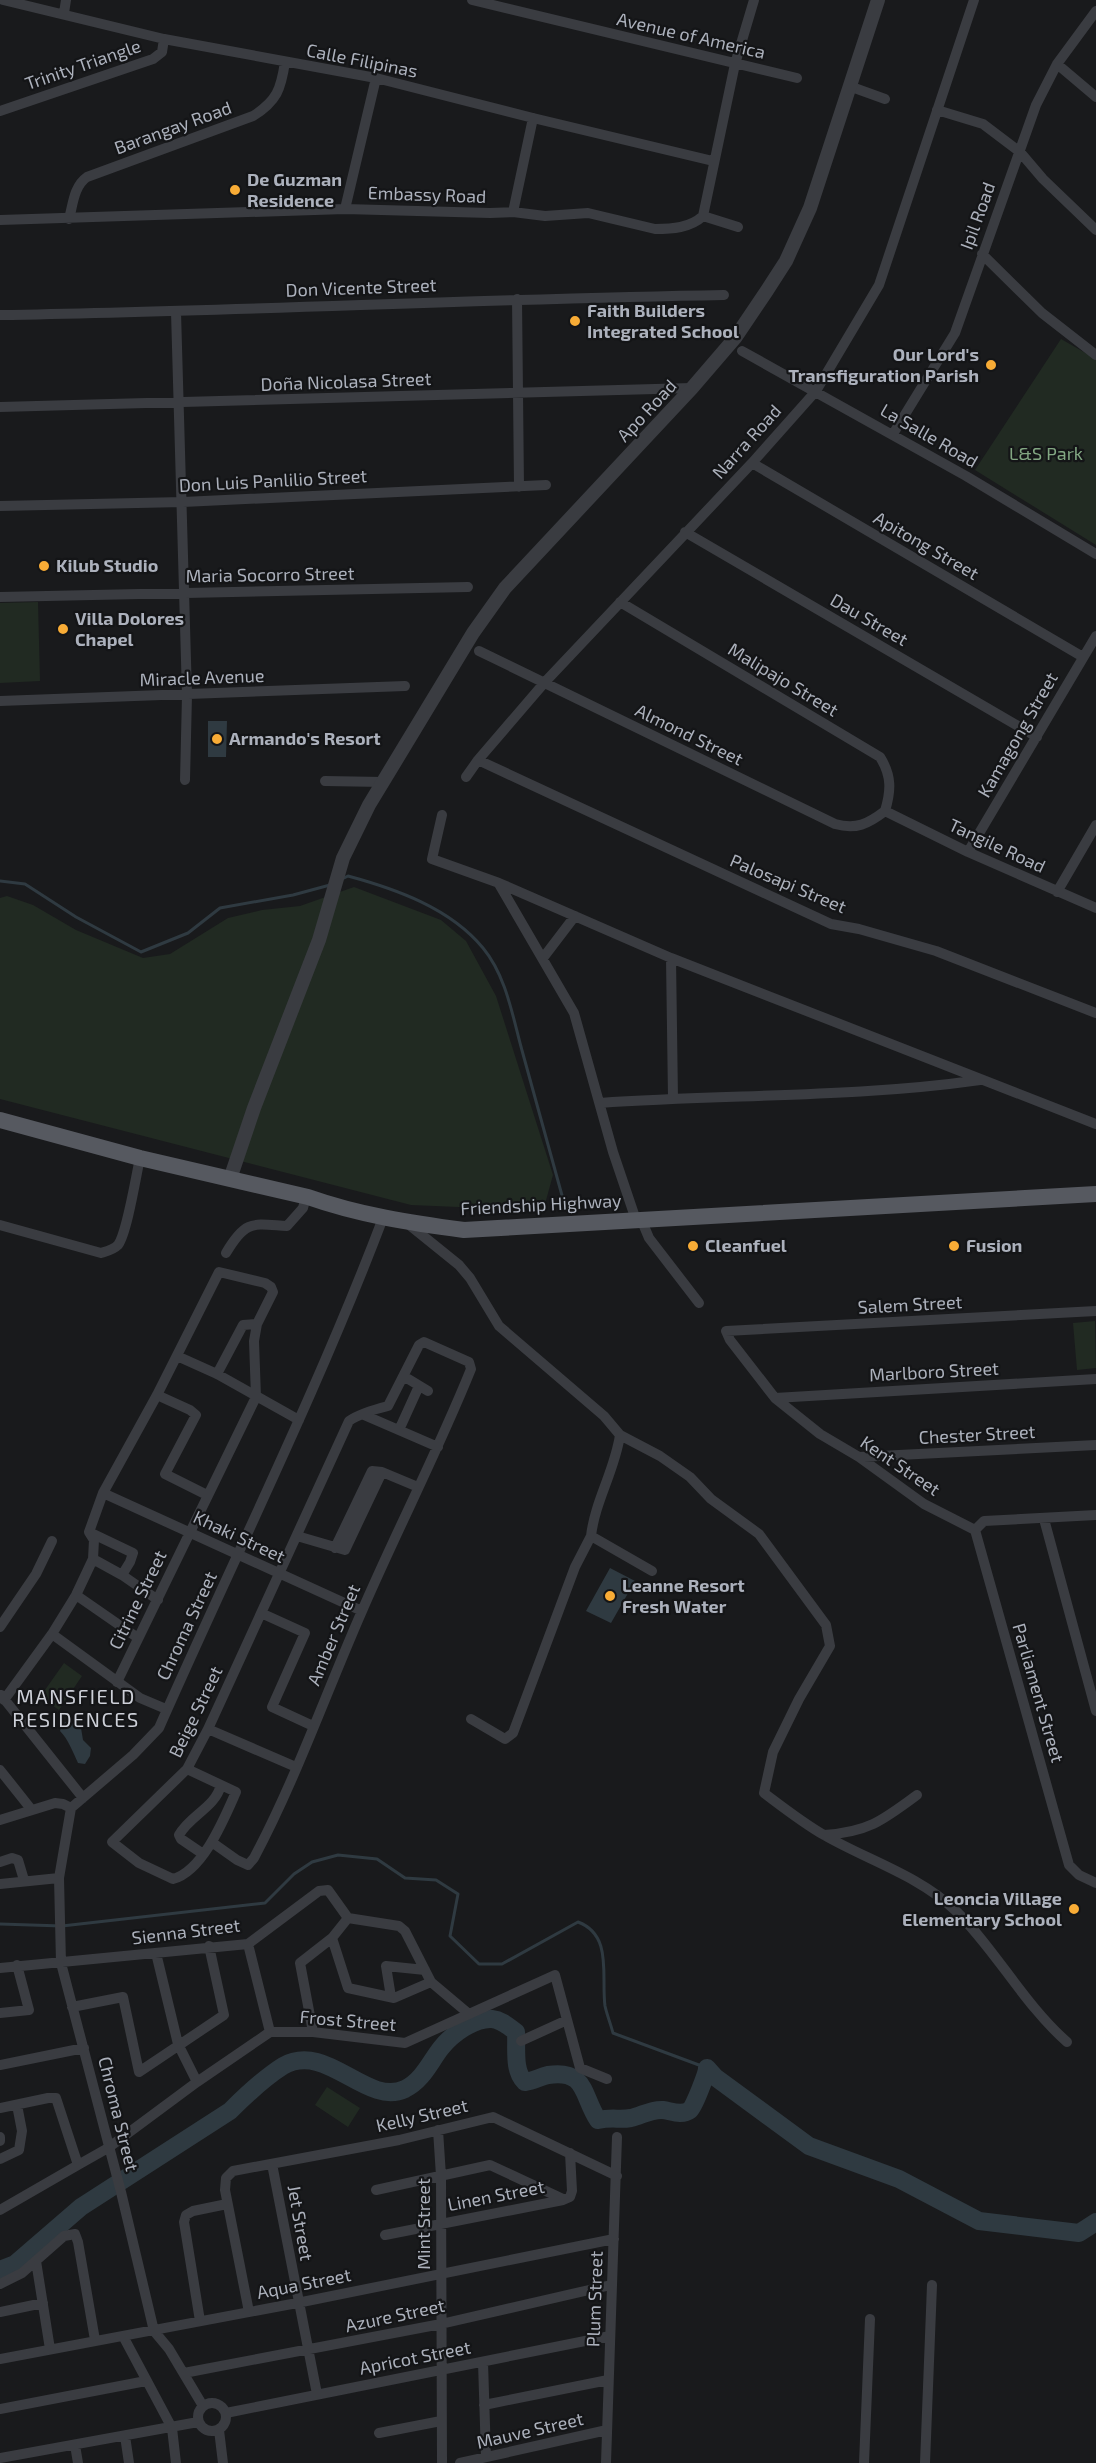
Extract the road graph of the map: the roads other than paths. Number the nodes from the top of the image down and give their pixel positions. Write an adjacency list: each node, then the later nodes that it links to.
1 (3, 0): 8 (street, Calle Filipinas)
2 (66, 0): 8 (street)
3 (472, 0): 11 (street, Avenue of America)
4 (754, 0): 11 (street)
5 (878, 0): 15 (street, Apo Road)
6 (974, 0): 18 (street, Narra Road)
7 (1096, 11): 12 (street, Ipil Road)
8 (64, 13): 9 (street, Calle Filipinas)
9 (164, 39): 10 (street, Calle Filipinas); 19 (street, Trinity Triangle)
10 (285, 62): 13 (street, Calle Filipinas); 26 (street, Barangay Road)
11 (735, 64): 14 (street, Avenue of America); 22 (street)
12 (1058, 64): 16 (street); 21 (street, Ipil Road)
13 (376, 78): 20 (street, Calle Filipinas); 23 (street)
14 (797, 78)
15 (849, 86): 17 (street); 37 (street, Apo Road)
16 (1096, 97)
17 (885, 99)
18 (937, 110): 21 (street); 38 (street, Narra Road)
19 (0, 111)
20 (533, 118): 22 (street, Calle Filipinas); 24 (street)
21 (1020, 152): 29 (street); 30 (street, Ipil Road)
22 (713, 161): 25 (street)
23 (345, 209): 24 (street, Embassy Road); 26 (street, Embassy Road)
24 (513, 212): 25 (street, Embassy Road)
25 (703, 216): 28 (street)
26 (69, 219): 27 (street, Embassy Road)
27 (0, 220)
28 (738, 227)
29 (1096, 230)
30 (982, 254): 36 (street); 42 (street, Ipil Road)
31 (724, 295): 32 (street, Don Vicente Street)
32 (517, 299): 33 (street, Don Vicente Street); 39 (street)
33 (176, 312): 34 (street, Don Vicente Street); 40 (street)
34 (0, 315)
35 (742, 351): 38 (street, La Salle Road)
36 (1096, 356)
37 (692, 388): 39 (street, Doña Nicolasa Street); 66 (street, Apo Road)
38 (816, 391): 42 (street, La Salle Road); 43 (street, Narra Road)
39 (519, 394): 40 (street, Doña Nicolasa Street); 45 (street)
40 (177, 404): 41 (street, Doña Nicolasa Street); 46 (street)
41 (0, 407)
42 (893, 434): 49 (street, La Salle Road)
43 (752, 463): 48 (street, Narra Road); 56 (street, Apitong Street)
44 (546, 485): 45 (street, Don Luis Panlilio Street)
45 (519, 487): 46 (street, Don Luis Panlilio Street)
46 (183, 502): 47 (street, Don Luis Panlilio Street); 51 (street)
47 (0, 506)
48 (685, 532): 53 (street, Narra Road); 61 (street, Dau Street)
49 (1096, 554)
50 (468, 587): 51 (street, Maria Socorro Street)
51 (184, 593): 52 (street, Maria Socorro Street); 59 (street)
52 (0, 597)
53 (620, 602): 57 (street, Narra Road); 67 (street, Malipajo Street)
54 (1096, 636): 56 (street, Kamagong Street)
55 (479, 651): 57 (street, Almond Street)
56 (1083, 657): 61 (street, Kamagong Street)
57 (545, 682): 62 (street, Narra Road); 67 (street, Almond Street)
58 (405, 686): 59 (street, Miracle Avenue)
59 (187, 695): 60 (street, Miracle Avenue); 64 (street)
60 (0, 701)
61 (1037, 737): 70 (street, Kamagong Street)
62 (478, 760): 63 (street, Narra Road); 77 (street, Palosapi Street)
63 (466, 777)
64 (186, 780)
65 (325, 781): 66 (street)
66 (383, 782): 86 (street, Apo Road)
67 (885, 811): 70 (street, Tangile Road)
68 (442, 815): 71 (street)
69 (1096, 825): 72 (street)
70 (968, 852): 72 (street, Tangile Road)
71 (499, 883): 74 (street); 75 (street)
72 (1057, 892): 73 (street, Tangile Road)
73 (1096, 908)
74 (575, 916): 75 (street); 76 (street)
75 (543, 958): 82 (street)
76 (671, 958): 78 (street); 81 (street)
77 (1096, 1013)
78 (952, 1069): 79 (street); 80 (street)
79 (980, 1080): 80 (street); 84 (street)
80 (948, 1085): 81 (street)
81 (673, 1098): 82 (street)
82 (600, 1103): 90 (street)
83 (0, 1120): 85 (main road, Friendship Highway)
84 (1096, 1124)
85 (140, 1158): 86 (main road, Friendship Highway); 92 (street)
86 (230, 1179): 88 (main road, Friendship Highway)
87 (1096, 1194): 90 (main road, Friendship Highway)
88 (306, 1197): 89 (main road, Friendship Highway); 93 (street)
89 (383, 1218): 91 (main road, Friendship Highway); 106 (street, Chroma Street)
90 (638, 1220): 91 (main road, Friendship Highway); 94 (street)
91 (406, 1223): 108 (street)
92 (0, 1225)
93 (226, 1253)
94 (699, 1303)
95 (1096, 1311): 97 (street, Salem Street)
96 (257, 1324): 98 (street); 99 (street); 103 (street)
97 (726, 1331): 104 (street, Kent Street)
98 (177, 1356): 99 (street); 102 (street)
99 (217, 1374): 103 (street)
100 (405, 1377): 105 (street, Amber Street); 107 (street); 110 (street, Amber Street)
101 (1096, 1379): 104 (street, Marlboro Street)
102 (158, 1395): 113 (street); 114 (street)
103 (255, 1397): 106 (street); 114 (street, Citrine Street)
104 (775, 1398): 111 (street, Kent Street)
105 (364, 1415): 107 (street); 120 (street, Amber Street)
106 (299, 1420): 123 (street, Chroma Street)
107 (399, 1430): 110 (street)
108 (620, 1434): 121 (street); 151 (street)
109 (1096, 1445): 111 (street, Chester Street)
110 (438, 1447): 112 (street, Amber Street)
111 (859, 1457): 117 (street, Kent Street)
112 (418, 1487): 120 (street); 130 (street, Amber Street)
113 (103, 1493): 118 (street); 119 (street, Khaki Street)
114 (207, 1495): 119 (street, Citrine Street)
115 (1096, 1515): 116 (street)
116 (1044, 1519): 117 (street); 138 (street)
117 (975, 1530): 157 (street, Parliament Street)
118 (89, 1532): 124 (street); 127 (street)
119 (189, 1532): 123 (street, Khaki Street); 129 (street, Citrine Street)
120 (297, 1536): 126 (street, Amber Street)
121 (591, 1536): 125 (street); 139 (street)
122 (52, 1541): 132 (street)
123 (238, 1555): 126 (street, Khaki Street); 137 (street, Chroma Street)
124 (93, 1559): 127 (street); 128 (street)
125 (652, 1571)
126 (280, 1574): 130 (street, Khaki Street); 131 (street, Beige Street)
127 (122, 1575): 129 (street)
128 (76, 1594): 133 (street); 134 (street)
129 (158, 1600): 134 (street, Citrine Street)
130 (362, 1611): 140 (street, Amber Street)
131 (261, 1613): 140 (street); 141 (street, Beige Street)
132 (0, 1628)
133 (52, 1634): 135 (street); 136 (street)
134 (138, 1638): 135 (street, Citrine Street)
135 (117, 1682): 137 (street)
136 (2, 1697): 147 (street)
137 (166, 1709): 147 (street, Chroma Street)
138 (1096, 1711)
139 (471, 1719)
140 (314, 1726): 142 (street, Amber Street)
141 (208, 1730): 142 (street); 143 (street, Beige Street)
142 (296, 1767): 152 (street, Amber Street)
143 (187, 1769): 145 (street); 153 (street, Beige Street)
144 (1, 1773): 149 (street)
145 (222, 1785): 152 (street); 153 (street)
146 (917, 1795): 151 (street)
147 (83, 1798): 148 (street, Chroma Street)
148 (71, 1808): 149 (street); 155 (street, Chroma Street)
149 (31, 1809): 150 (street)
150 (0, 1820)
151 (824, 1835): 177 (street)
152 (213, 1843): 153 (street)
153 (203, 1854)
154 (0, 1862): 156 (street)
155 (59, 1878): 156 (street); 164 (street, Chroma Street)
156 (24, 1880): 158 (street)
157 (1096, 1883)
158 (0, 1884)
159 (348, 1918): 160 (street); 161 (street, Sienna Street); 167 (street)
160 (332, 1938): 169 (street); 175 (street)
161 (248, 1944): 162 (street, Sienna Street); 174 (street)
162 (209, 1946): 163 (street, Sienna Street); 178 (street)
163 (156, 1953): 164 (street, Sienna Street); 178 (street)
164 (61, 1963): 165 (street, Sienna Street); 170 (street, Chroma Street)
165 (17, 1965): 166 (street, Sienna Street); 171 (street)
166 (0, 1968)
167 (425, 1970): 168 (street); 169 (street)
168 (431, 1982): 169 (street); 172 (street)
169 (391, 1997)
170 (72, 2007): 178 (street); 179 (street, Chroma Street)
171 (0, 2013)
172 (469, 2014): 173 (street, Frost Street); 175 (street, Frost Street)
173 (567, 2020): 176 (street); 181 (street, Frost Street)
174 (270, 2032): 175 (street, Frost Street); 182 (street)
175 (313, 2032)
176 (521, 2041)
177 (1067, 2042)
178 (178, 2044): 182 (street)
179 (84, 2048): 180 (street); 187 (street, Chroma Street)
180 (0, 2065)
181 (606, 2079)
182 (197, 2082): 187 (street)
183 (17, 2105): 184 (street); 189 (street); 191 (street)
184 (0, 2108)
185 (438, 2130): 188 (street, Kelly Street); 190 (street, Kelly Street); 192 (street, Mint Street)
186 (617, 2137): 193 (street, Plum Street)
187 (108, 2148): 191 (street); 213 (street, Chroma Street)
188 (570, 2153): 193 (street, Kelly Street); 195 (street, Linen Street)
189 (0, 2159)
190 (272, 2164): 196 (street, Kelly Street); 207 (street, Jet Street)
191 (78, 2165): 197 (street)
192 (441, 2176): 194 (street); 195 (street); 198 (street, Mint Street)
193 (616, 2176): 200 (street, Plum Street)
194 (376, 2190)
195 (563, 2200): 198 (street, Linen Street)
196 (227, 2204): 209 (street); 211 (street)
197 (4, 2208)
198 (440, 2224): 199 (street, Linen Street); 202 (street, Mint Street)
199 (385, 2235)
200 (614, 2239): 202 (street, Aqua Street); 204 (street, Plum Street)
201 (36, 2261): 203 (street); 206 (street); 216 (street)
202 (441, 2274): 207 (street, Aqua Street); 212 (street, Mint Street)
203 (0, 2284)
204 (611, 2285): 212 (street, Azure Street); 215 (street, Plum Street)
205 (932, 2285): 249 (street)
206 (42, 2303): 208 (street); 217 (street)
207 (297, 2303): 209 (street, Aqua Street); 218 (street, Jet Street)
208 (0, 2312)
209 (249, 2312): 211 (street, Aqua Street)
210 (870, 2319): 248 (street)
211 (200, 2321): 213 (street, Aqua Street)
212 (441, 2324): 218 (street, Azure Street); 221 (street, Mint Street)
213 (154, 2331): 214 (street, Aqua Street); 222 (street, Chroma Street)
214 (123, 2336): 216 (street, Aqua Street); 224 (street)
215 (610, 2336): 220 (street, Apricot Street); 223 (street, Plum Street)
216 (95, 2340): 217 (street, Aqua Street)
217 (50, 2349): 219 (street, Aqua Street)
218 (307, 2351): 222 (street, Azure Street); 225 (street, Jet Street)
219 (0, 2359)
220 (483, 2362): 221 (street, Apricot Street); 226 (street)
221 (441, 2370): 225 (street, Apricot Street); 230 (street, Mint Street)
222 (184, 2373): 227 (street, Chroma Street)
223 (608, 2380): 226 (street); 234 (street, Plum Street)
224 (146, 2381): 228 (street); 232 (street)
225 (316, 2394): 229 (street, Apricot Street)
226 (484, 2405): 238 (street)
227 (203, 2406): 229 (street); 231 (street)
228 (0, 2409)
229 (226, 2413): 233 (street)
230 (441, 2421): 235 (street); 245 (street, Mint Street)
231 (198, 2422): 232 (street); 233 (street)
232 (172, 2428): 236 (street); 243 (street)
233 (219, 2430): 244 (street)
234 (607, 2430): 238 (street, Mauve Street); 247 (street, Plum Street)
235 (379, 2433)
236 (125, 2436): 237 (street); 242 (street)
237 (75, 2445): 240 (street); 241 (street)
238 (486, 2457): 246 (street, Mauve Street)
239 (0, 2458): 240 (street)
240 (33, 2458)
241 (78, 2463)
242 (129, 2463)
243 (176, 2463)
244 (223, 2463)
245 (442, 2463)
246 (460, 2463)
247 (606, 2463)
248 (864, 2463)
249 (925, 2463)

